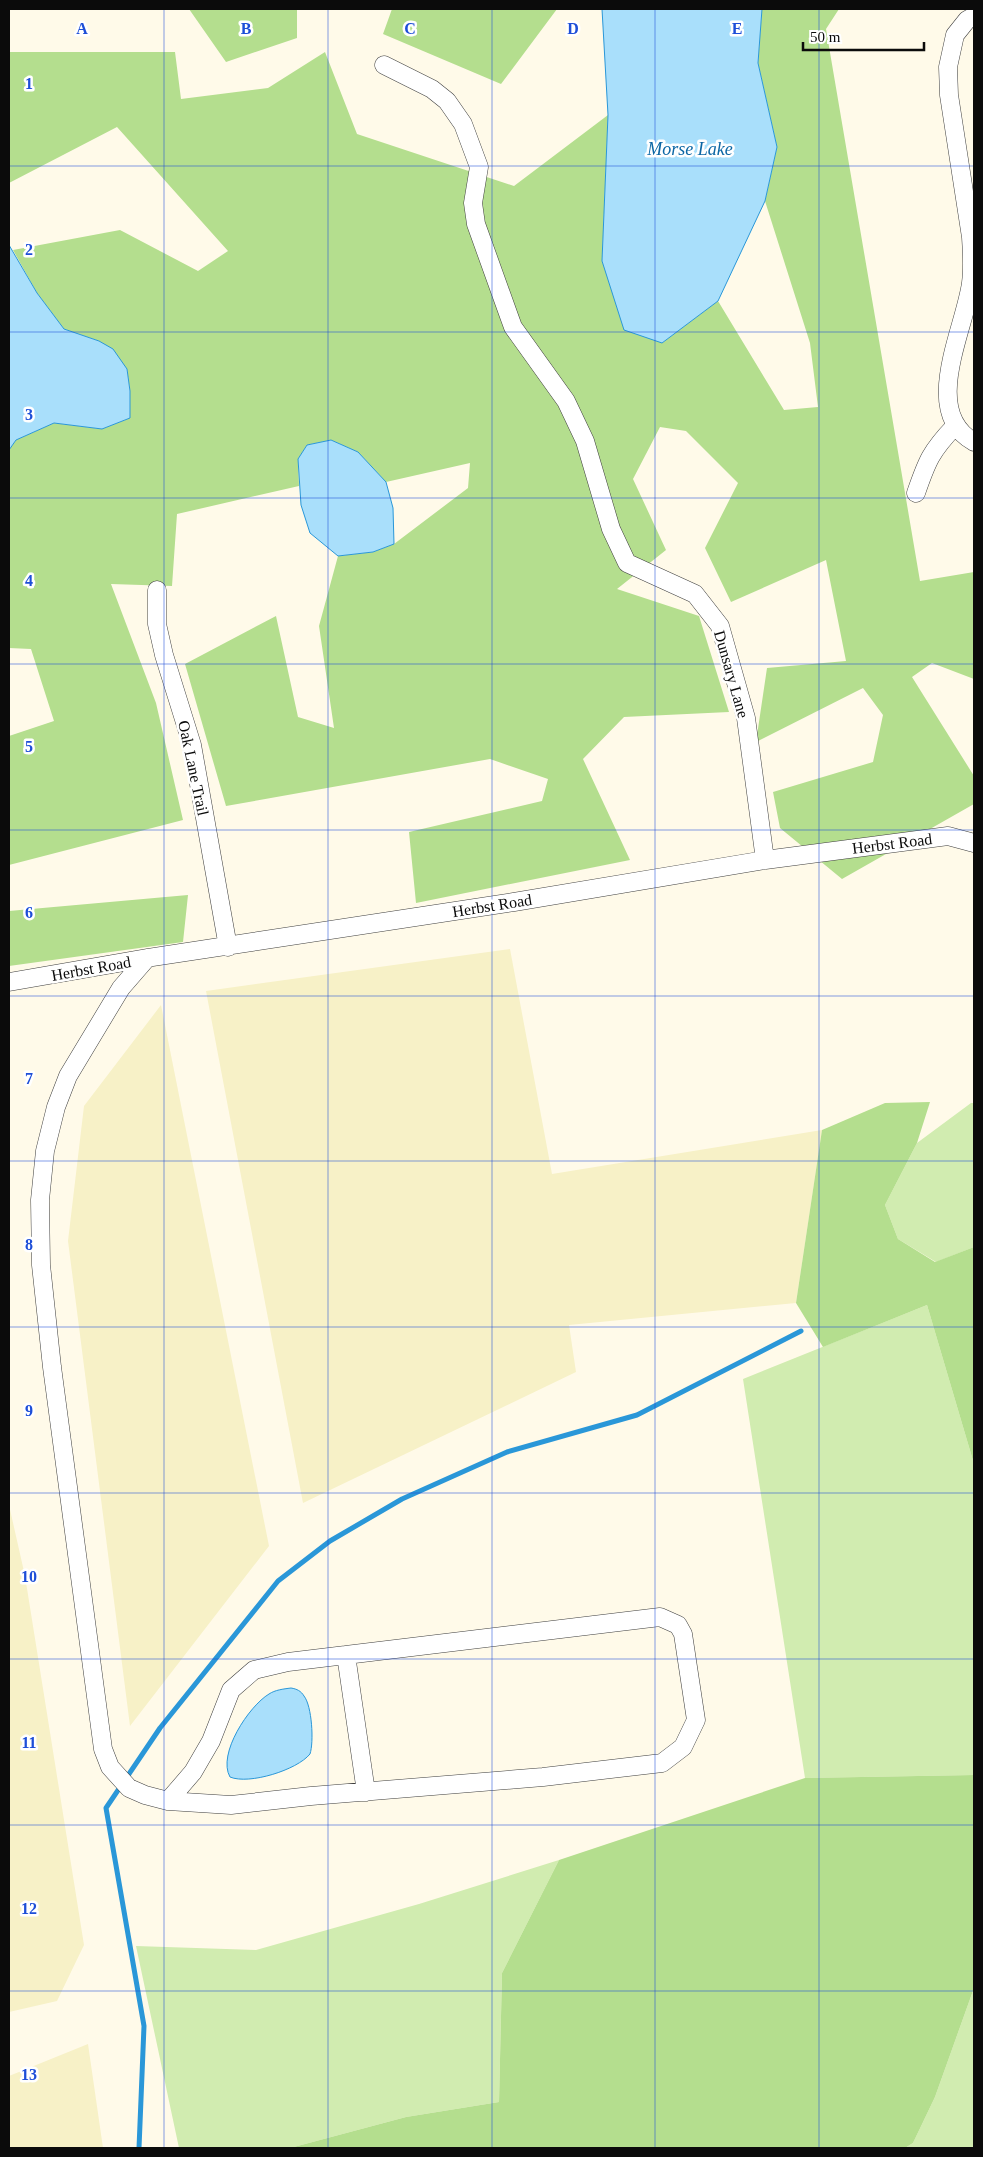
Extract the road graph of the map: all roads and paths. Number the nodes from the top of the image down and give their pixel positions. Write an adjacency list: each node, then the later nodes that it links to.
1 (974, 16): 3 (street)
2 (384, 65): 8 (street, Dunsary Lane)
3 (955, 426): 4 (street); 5 (street)
4 (974, 442)
5 (916, 493)
6 (157, 590): 9 (street, Oak Lane Trail)
7 (974, 843): 8 (street, Herbst Road)
8 (765, 860): 9 (street, Herbst Road)
9 (228, 947): 10 (street, Herbst Road)
10 (147, 958): 11 (street, Herbst Road); 14 (street)
11 (9, 982)
12 (346, 1655): 13 (street); 13 (street); 14 (street)
13 (366, 1792): 14 (street)
14 (168, 1801)

